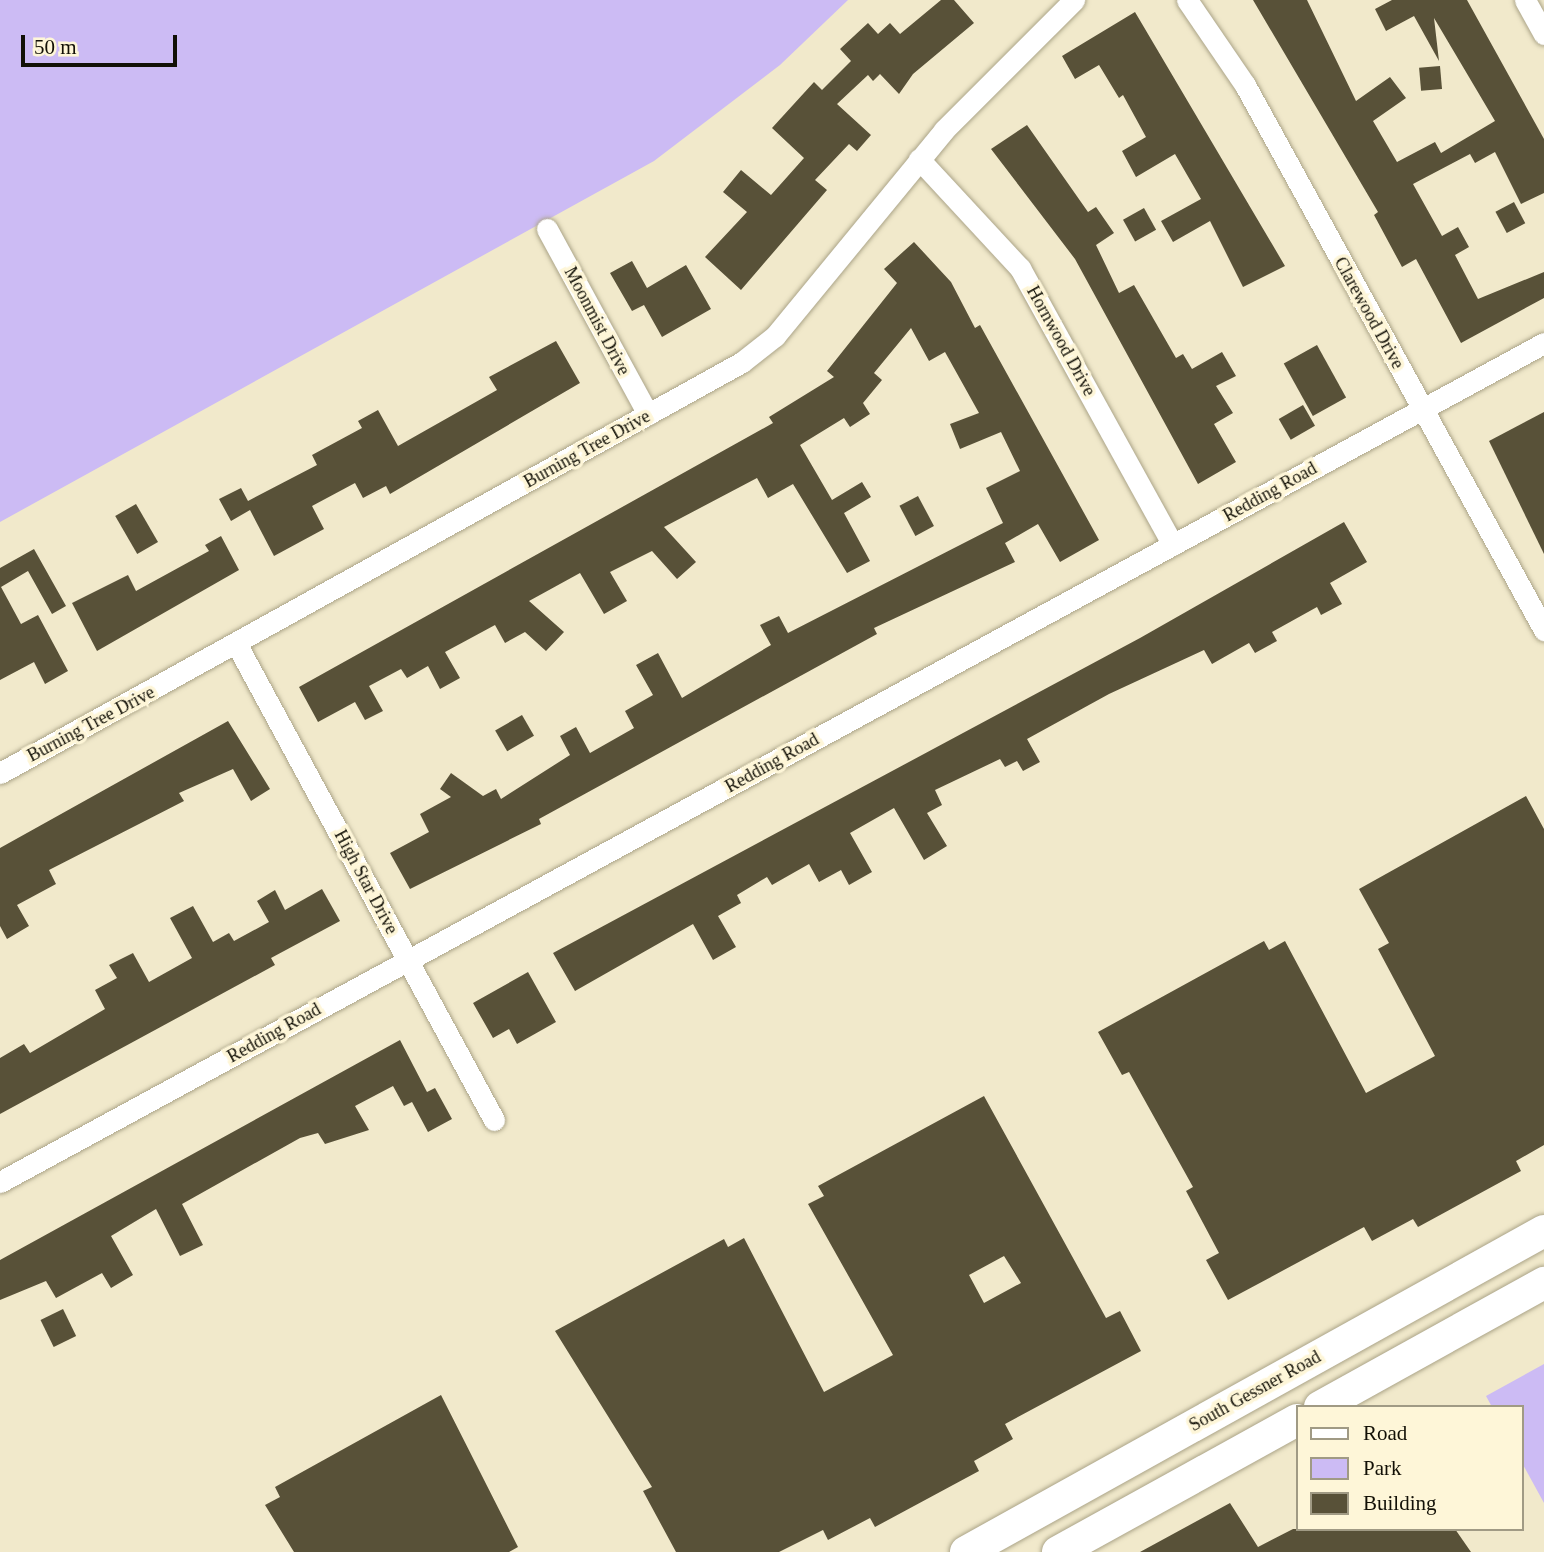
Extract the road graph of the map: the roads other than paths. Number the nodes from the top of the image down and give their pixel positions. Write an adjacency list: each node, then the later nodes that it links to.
1 (1073, 0): 5 (street, Burning Tree Drive)
2 (1187, 0): 8 (street, Clarewood Drive)
3 (1525, 0): 4 (street)
4 (1544, 34)
5 (919, 159): 9 (street, Burning Tree Drive); 10 (street, Hornwood Drive)
6 (547, 229): 9 (street, Moonmist Drive)
7 (1544, 343): 8 (street, Redding Road)
8 (1421, 410): 10 (street, Redding Road); 11 (street, Clarewood Drive)
9 (648, 414): 12 (street, Burning Tree Drive)
10 (1173, 545): 14 (street, Redding Road)
11 (1544, 630)
12 (237, 645): 13 (street, Burning Tree Drive); 14 (street, High Star Drive)
13 (0, 772)
14 (408, 960): 15 (street, High Star Drive); 16 (street, Redding Road)
15 (494, 1119)
16 (0, 1182)
17 (1531, 1238): 18 (main road); 19 (main road, South Gessner Road)
18 (1541, 1284): 20 (main road)
19 (1272, 1381): 21 (main road); 23 (main road, South Gessner Road)
20 (1324, 1405)
21 (1296, 1407)
22 (1296, 1420): 26 (main road)
23 (1033, 1514): 24 (main road, South Gessner Road); 25 (main road)
24 (966, 1552)
25 (1052, 1552)
26 (1058, 1552)

